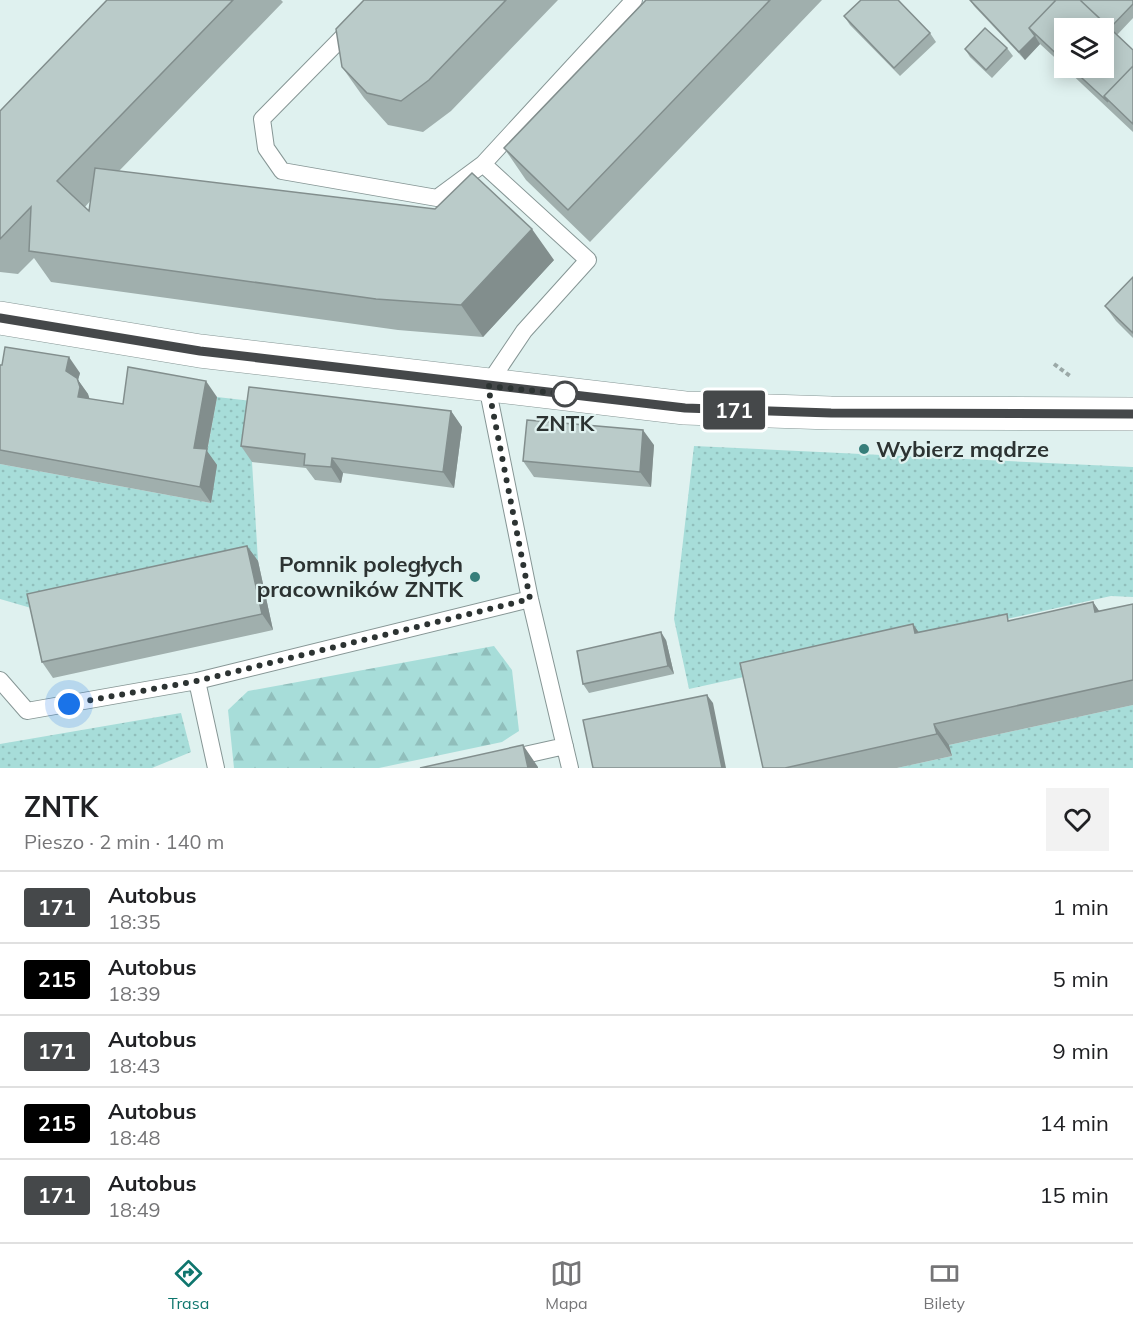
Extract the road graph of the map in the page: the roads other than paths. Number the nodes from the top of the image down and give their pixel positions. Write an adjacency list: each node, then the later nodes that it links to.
1 (379, 0): 3 (lane)
2 (634, 0): 3 (lane)
3 (483, 164): 5 (lane)
4 (0, 318): 5 (street)
5 (488, 386): 6 (street); 7 (lane)
6 (1133, 414)
7 (530, 599): 9 (lane); 10 (lane)
8 (0, 680): 9 (lane)
9 (197, 681): 11 (lane)
10 (565, 746): 12 (lane); 13 (lane)
11 (216, 768)
12 (467, 768)
13 (570, 768)

